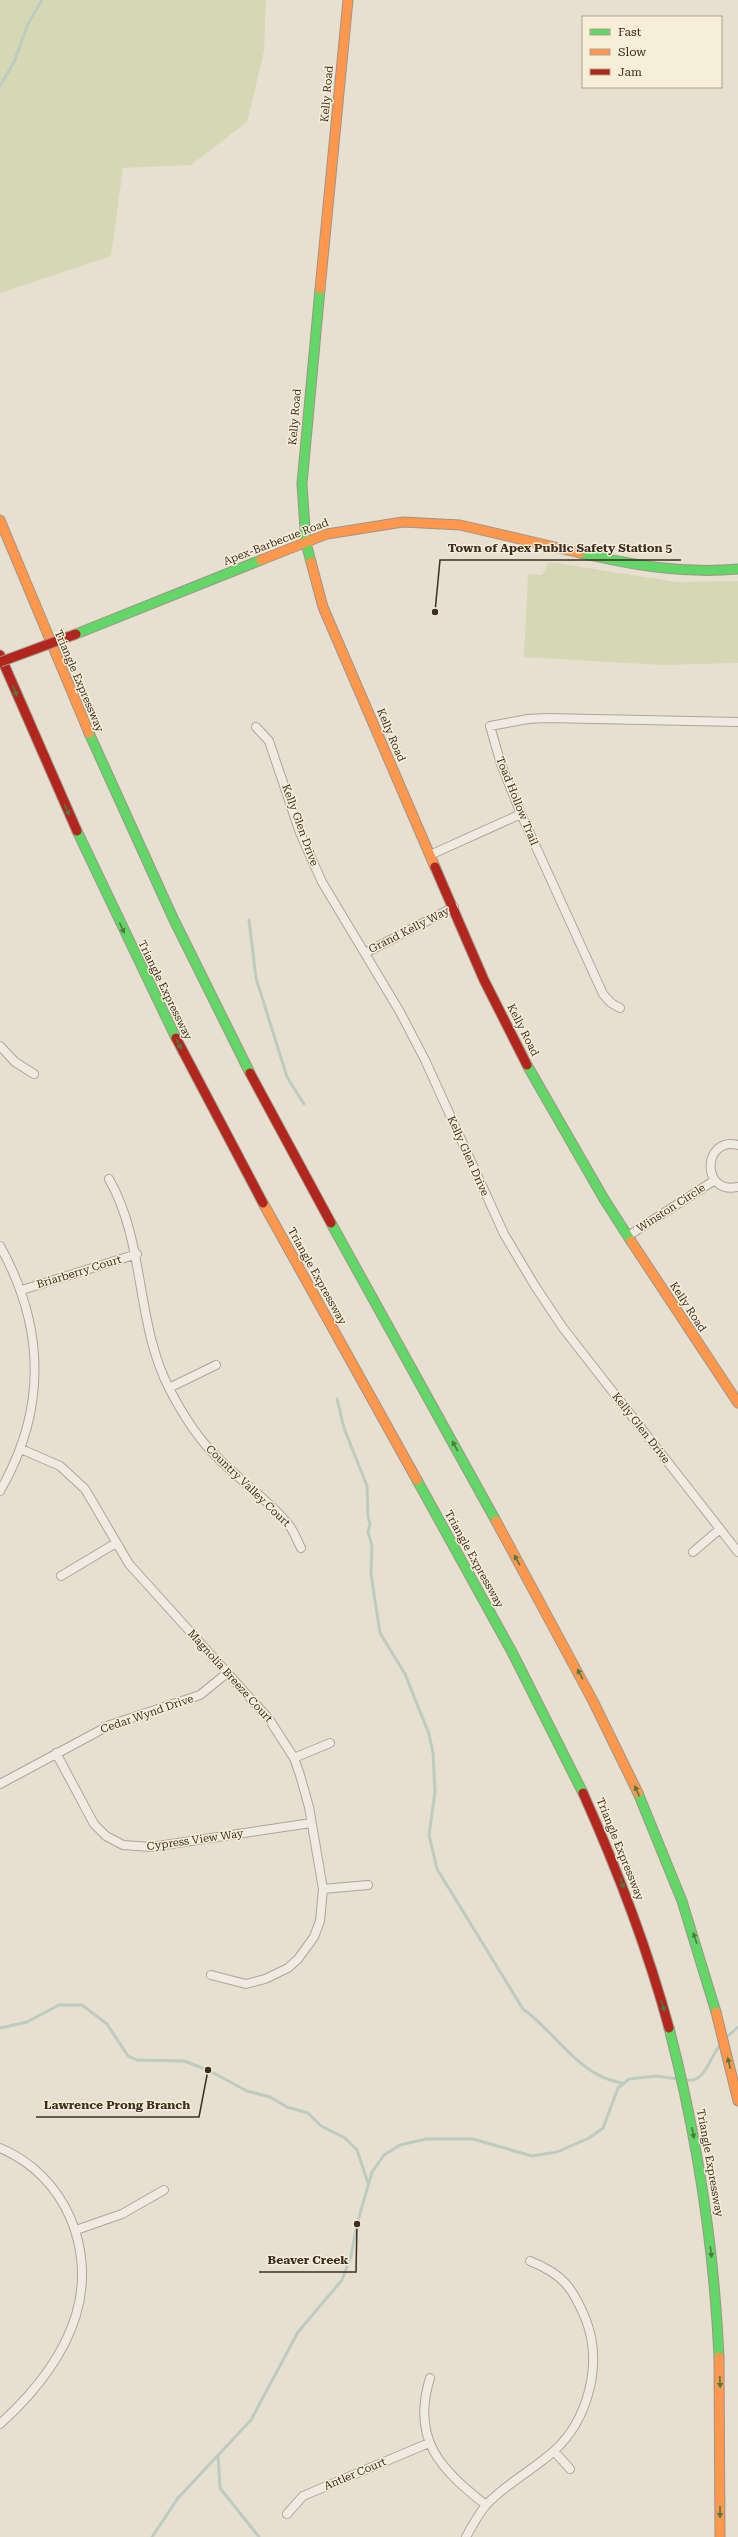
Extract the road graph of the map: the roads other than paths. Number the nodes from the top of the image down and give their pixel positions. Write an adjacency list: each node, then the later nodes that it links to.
1 (348, 0): 3 (main road, Kelly Road)
2 (0, 520): 44 (main road, Triangle Expressway, one-way to 2)
3 (306, 543): 4 (main road, Apex-Barbecue Road); 6 (main road, Apex-Barbecue Road, bridge); 10 (main road, Kelly Road)
4 (738, 569)
5 (0, 655): 57 (main road, Triangle Expressway, one-way to 57)
6 (0, 662)
7 (738, 722): 9 (street, Toad Hollow Trail)
8 (256, 727): 12 (street, Kelly Glen Drive)
9 (521, 814): 10 (street); 13 (street, Toad Hollow Trail)
10 (430, 855): 11 (main road, Kelly Road)
11 (454, 906): 12 (street, Grand Kelly Way); 20 (main road, Kelly Road)
12 (365, 953): 29 (street, Kelly Glen Drive)
13 (620, 1008)
14 (0, 1046): 15 (street)
15 (34, 1074)
16 (738, 1145): 18 (street, Winston Circle)
17 (110, 1178): 22 (street, Country Valley Court)
18 (715, 1180): 19 (street, Winston Circle); 20 (street, Winston Circle)
19 (738, 1187)
20 (628, 1236): 26 (main road, Kelly Road)
21 (0, 1246): 23 (street)
22 (137, 1254): 23 (street, Briarberry Court); 25 (street, Country Valley Court)
23 (22, 1290): 27 (street)
24 (216, 1365): 25 (street)
25 (169, 1388): 31 (street, Country Valley Court)
26 (738, 1403)
27 (21, 1449): 28 (street); 30 (street, Magnolia Breeze Court)
28 (0, 1492)
29 (720, 1529): 32 (street); 33 (street, Kelly Glen Drive)
30 (116, 1543): 34 (street); 35 (street, Magnolia Breeze Court)
31 (301, 1548)
32 (693, 1552)
33 (738, 1552)
34 (61, 1576)
35 (227, 1673): 37 (street, Cedar Wynd Drive); 38 (street, Magnolia Breeze Court)
36 (330, 1743): 38 (street)
37 (56, 1753): 39 (street, Cedar Wynd Drive); 40 (street, Cypress View Way)
38 (294, 1758): 40 (street, Magnolia Breeze Court)
39 (0, 1784)
40 (312, 1823): 42 (street, Magnolia Breeze Court)
41 (368, 1885): 42 (street)
42 (323, 1889): 43 (street, Magnolia Breeze Court)
43 (211, 1975)
44 (738, 2101)
45 (0, 2148): 47 (street)
46 (164, 2190): 47 (street)
47 (76, 2230): 50 (street)
48 (530, 2261): 52 (street)
49 (430, 2378): 51 (street)
50 (0, 2424)
51 (429, 2443): 54 (street); 55 (street, Antler Court)
52 (554, 2451): 53 (street); 54 (street)
53 (570, 2469)
54 (486, 2505): 56 (street)
55 (287, 2514)
56 (466, 2537)
57 (720, 2537)

